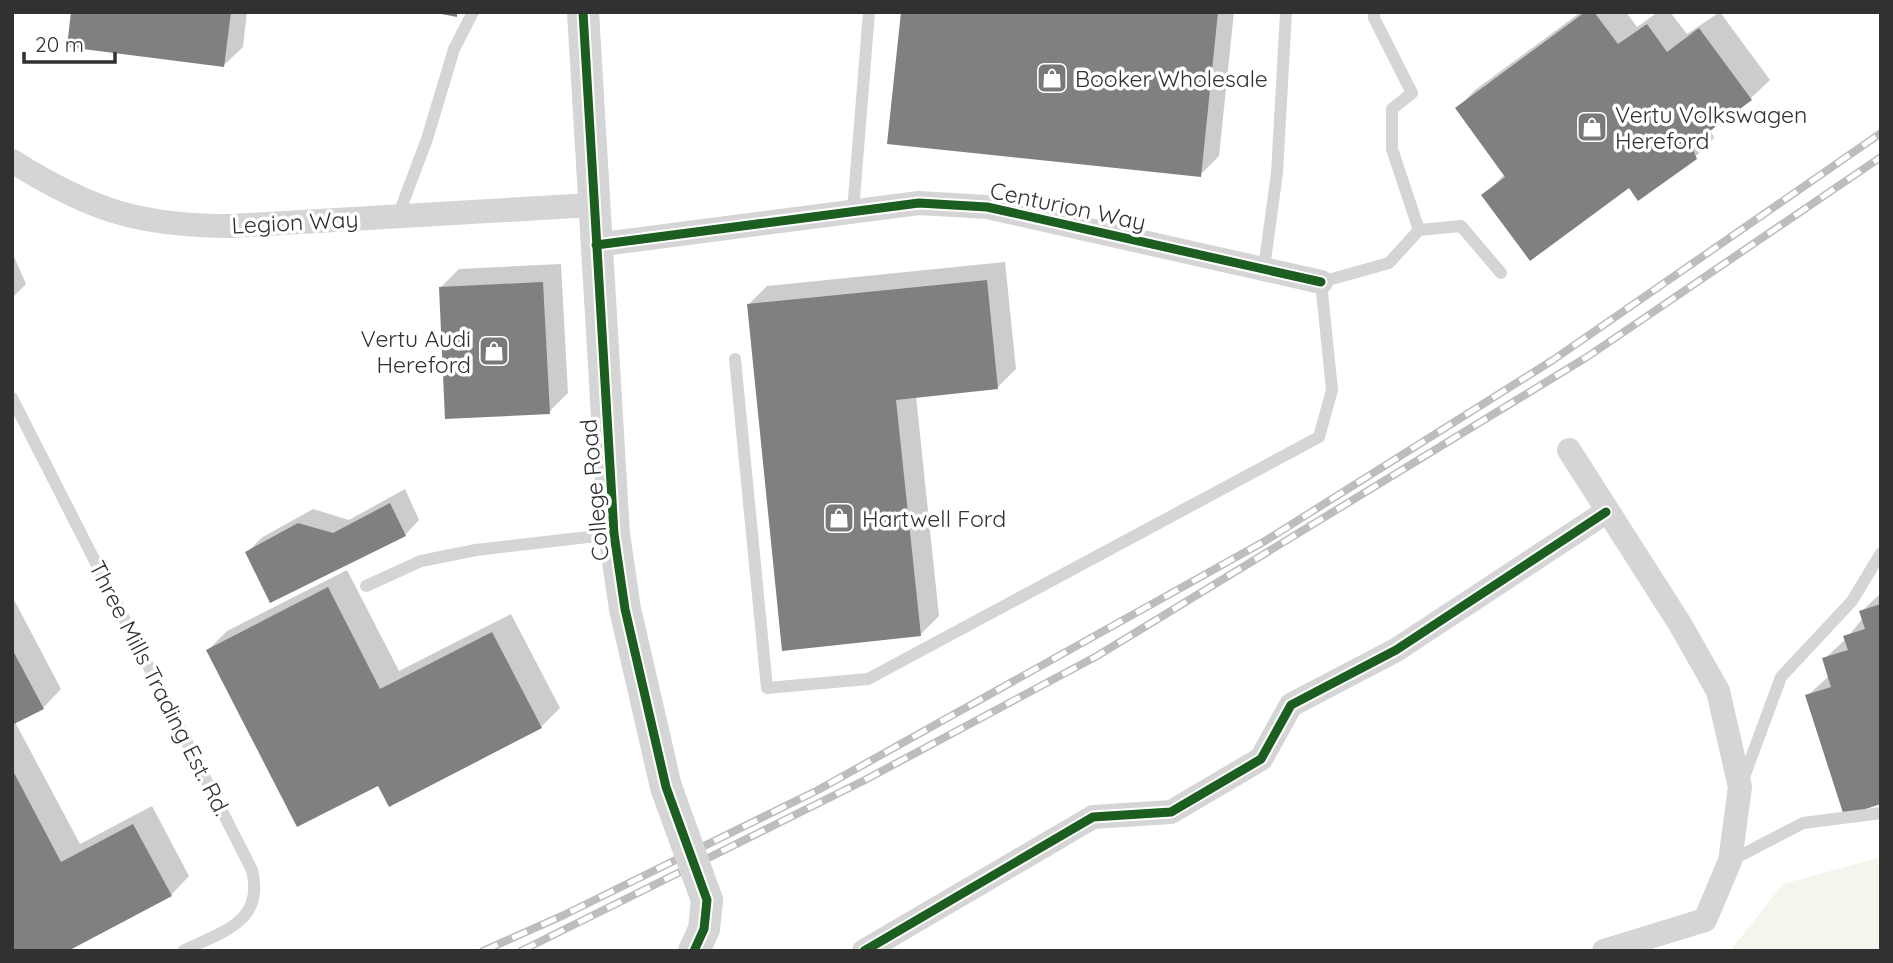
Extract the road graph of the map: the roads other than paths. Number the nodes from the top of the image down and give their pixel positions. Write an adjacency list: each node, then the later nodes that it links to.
1 (473, 12): 9 (lane)
2 (583, 12): 7 (street, College Road)
3 (869, 12): 8 (lane)
4 (1286, 12): 12 (lane)
5 (1374, 12): 10 (lane)
6 (12, 162): 9 (street, Legion Way)
7 (592, 205): 9 (street, Legion Way); 11 (street, College Road)
8 (853, 211): 11 (street, Centurion Way); 12 (street, Centurion Way)
9 (398, 216)
10 (1419, 230): 13 (lane); 14 (lane)
11 (596, 245): 19 (street, College Road)
12 (1264, 268): 14 (street, Centurion Way)
13 (1502, 273)
14 (1321, 282): 15 (lane)
15 (735, 359)
16 (12, 398): 25 (lane, Three Mills Trading Est. Rd.)
17 (1569, 450): 18 (street)
18 (1606, 512): 22 (street); 27 (street)
19 (614, 534): 21 (lane); 26 (street, College Road, bridge)
20 (1881, 553): 22 (lane)
21 (366, 586)
22 (1740, 787): 24 (street)
23 (1881, 813): 24 (lane)
24 (1730, 861): 28 (street)
25 (183, 951)
26 (694, 951)
27 (864, 951)
28 (1604, 951)

